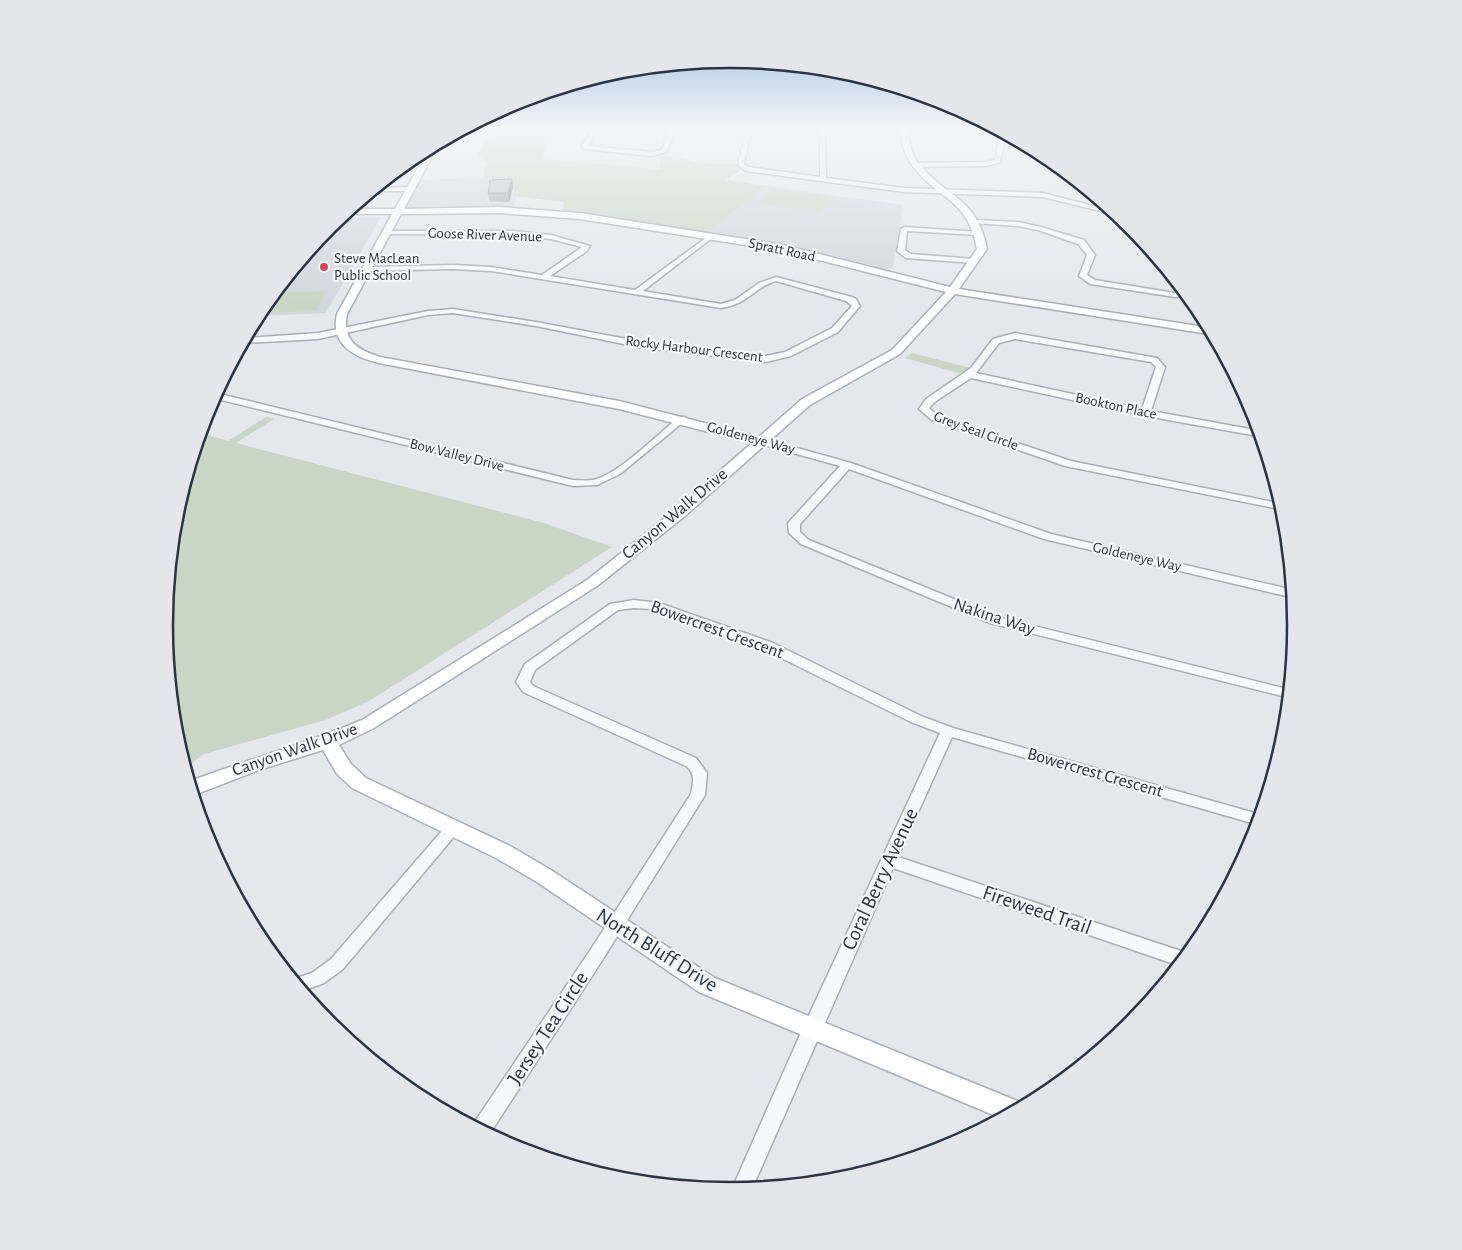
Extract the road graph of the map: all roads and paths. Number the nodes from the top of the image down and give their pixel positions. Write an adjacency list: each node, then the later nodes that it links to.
1 (412, 186): 4 (street)
2 (876, 186): 6 (street)
3 (940, 186): 6 (street)
4 (411, 189): 5 (street); 7 (street)
5 (384, 190)
6 (945, 191): 8 (street); 10 (street)
7 (399, 211): 9 (street, Spratt Road); 11 (street); 13 (street, Spratt Road)
8 (1104, 211)
9 (357, 212)
10 (976, 222): 12 (street, Canyon Walk Drive); 19 (street)
11 (387, 233): 15 (street); 16 (street, Goose River Avenue)
12 (978, 233): 14 (street, Canyon Walk Drive); 14 (street)
13 (710, 236): 17 (street, Spratt Road); 18 (street)
14 (974, 261): 17 (street, Canyon Walk Drive)
15 (366, 269): 16 (street, Rocky Harbour Crescent); 21 (street)
16 (542, 278): 18 (street, Rocky Harbour Crescent)
17 (953, 291): 20 (street, Spratt Road); 28 (street, Canyon Walk Drive)
18 (636, 293): 21 (street, Rocky Harbour Crescent)
19 (1180, 295)
20 (1205, 331)
21 (342, 332): 22 (street); 26 (street, Goldeneye Way)
22 (251, 341)
23 (971, 375): 25 (street, Bookton Place); 25 (street, Grey Seal Circle); 30 (street, Grey Seal Circle)
24 (222, 398): 26 (street, Bow Valley Drive)
25 (1146, 413): 27 (street, Bookton Place)
26 (682, 420): 28 (street, Goldeneye Way)
27 (1254, 433)
28 (761, 441): 29 (street, Goldeneye Way); 34 (street, Canyon Walk Drive)
29 (847, 465): 31 (street, Goldeneye Way); 32 (street, Nakina Way)
30 (1276, 505)
31 (1287, 592)
32 (1284, 693)
33 (948, 731): 36 (street, Bowercrest Crescent); 38 (street, Coral Berry Avenue); 39 (street, Bowercrest Crescent)
34 (328, 742): 35 (street, Canyon Walk Drive); 37 (street, North Bluff Drive)
35 (197, 786)
36 (1254, 818)
37 (452, 829): 39 (street, North Bluff Drive); 41 (street)
38 (889, 860): 40 (street, Fireweed Trail); 42 (street, Coral Berry Avenue)
39 (615, 925): 42 (street, North Bluff Drive); 44 (street, Jersey Tea Circle)
40 (1178, 958)
41 (304, 983)
42 (812, 1028): 43 (street, North Bluff Drive); 45 (street, Coral Berry Avenue)
43 (1008, 1109)
44 (484, 1125)
45 (745, 1182)

